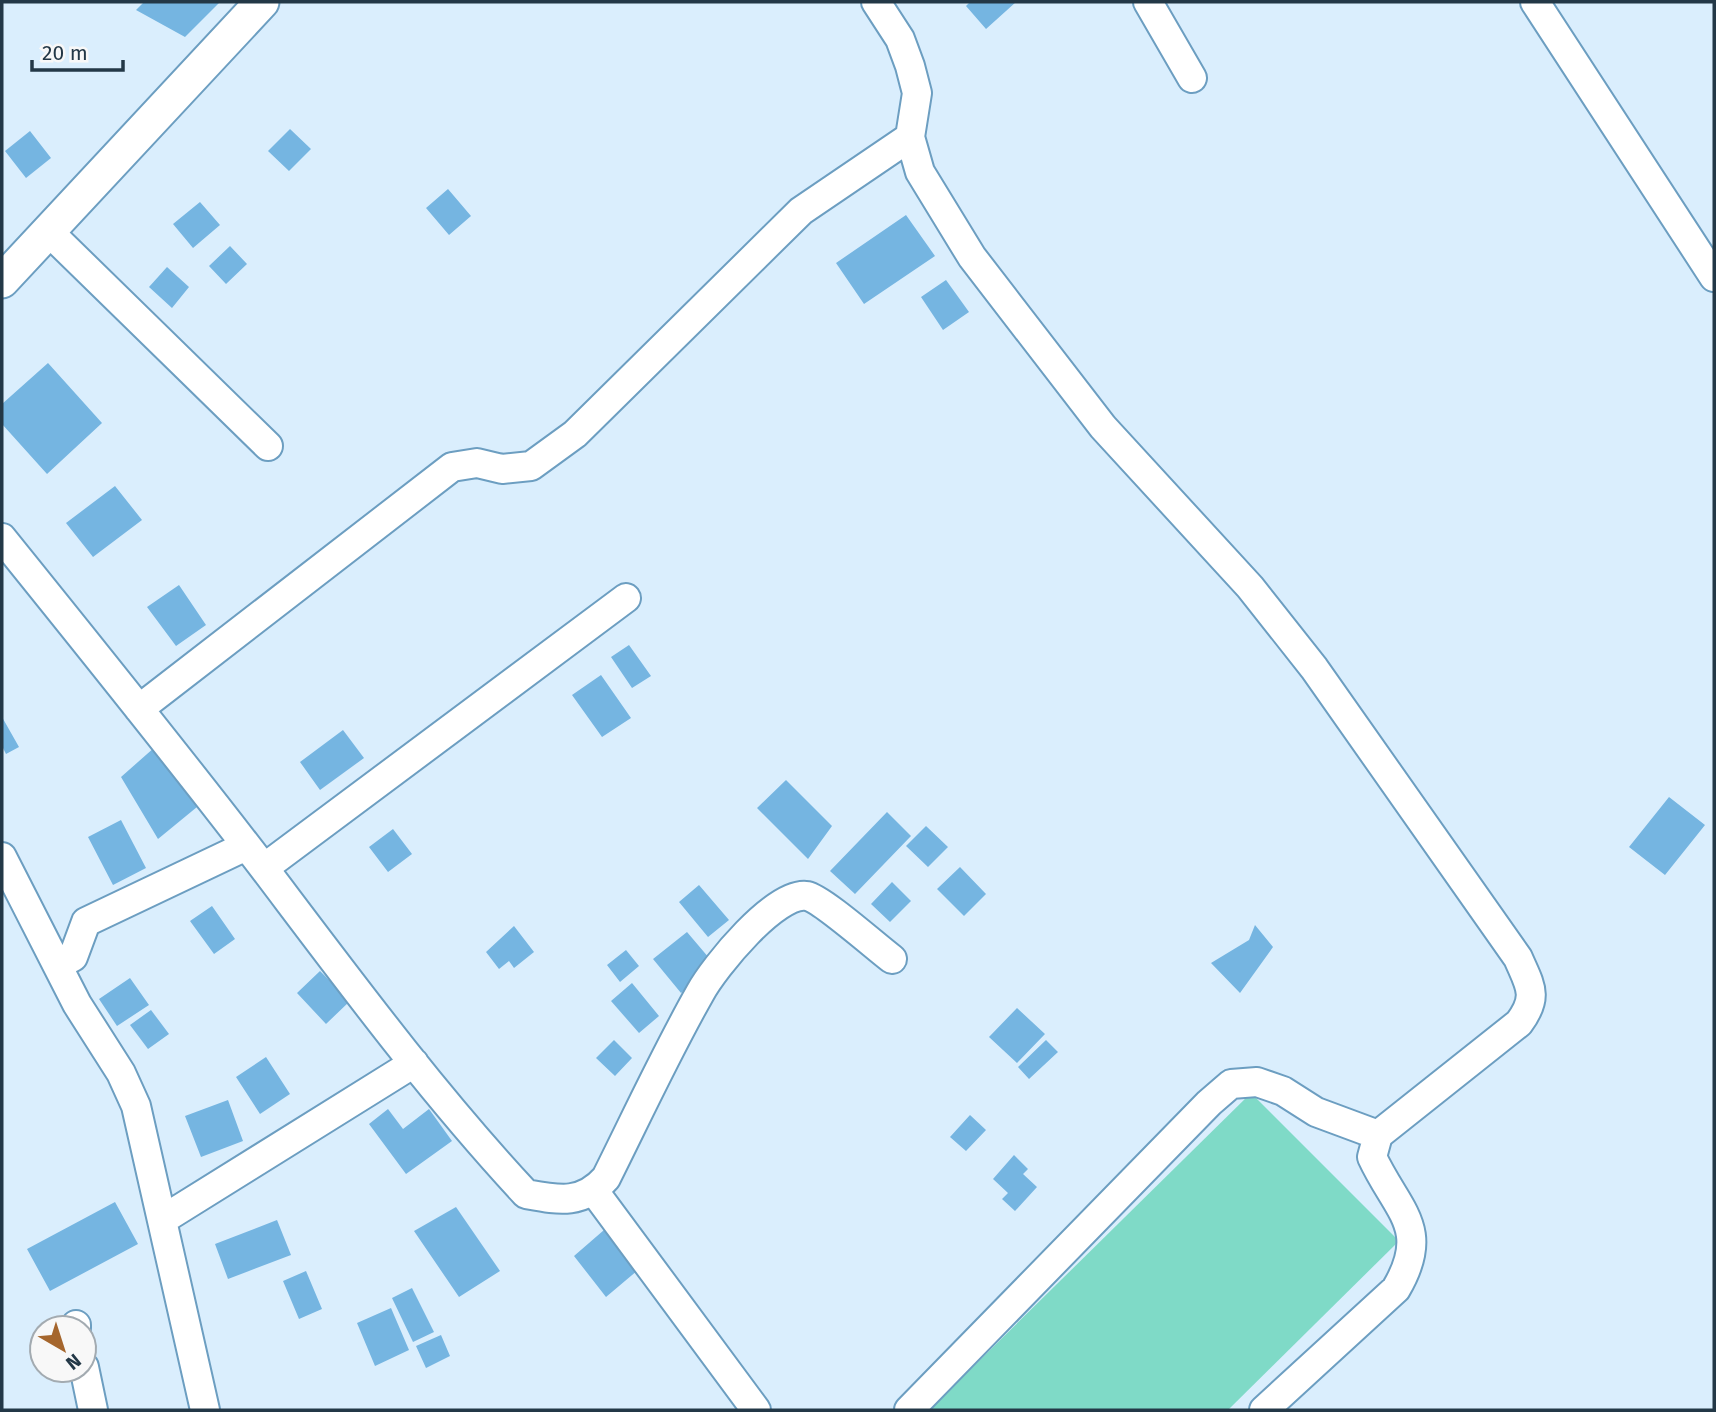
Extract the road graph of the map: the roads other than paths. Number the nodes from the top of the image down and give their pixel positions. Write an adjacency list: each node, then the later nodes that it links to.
1 (262, 2): 7 (street)
2 (876, 2): 6 (street)
3 (1148, 2): 5 (street)
4 (1535, 2): 8 (street)
5 (1192, 78)
6 (910, 137): 13 (street); 20 (street)
7 (48, 231): 9 (street); 10 (street)
8 (1714, 277)
9 (2, 281)
10 (268, 446)
11 (2, 538): 13 (street)
12 (626, 598): 16 (street)
13 (139, 709): 14 (street)
14 (246, 846): 16 (street); 18 (street)
15 (2, 857): 18 (street)
16 (264, 868): 19 (street)
17 (892, 959): 21 (street)
18 (58, 965): 22 (street)
19 (414, 1063): 21 (street); 22 (street)
20 (1378, 1135): 27 (street); 28 (street)
21 (594, 1191): 26 (street)
22 (162, 1220): 25 (street)
23 (88, 1384): 24 (street)
24 (93, 1410)
25 (205, 1410)
26 (756, 1410)
27 (909, 1410)
28 (1264, 1410)

